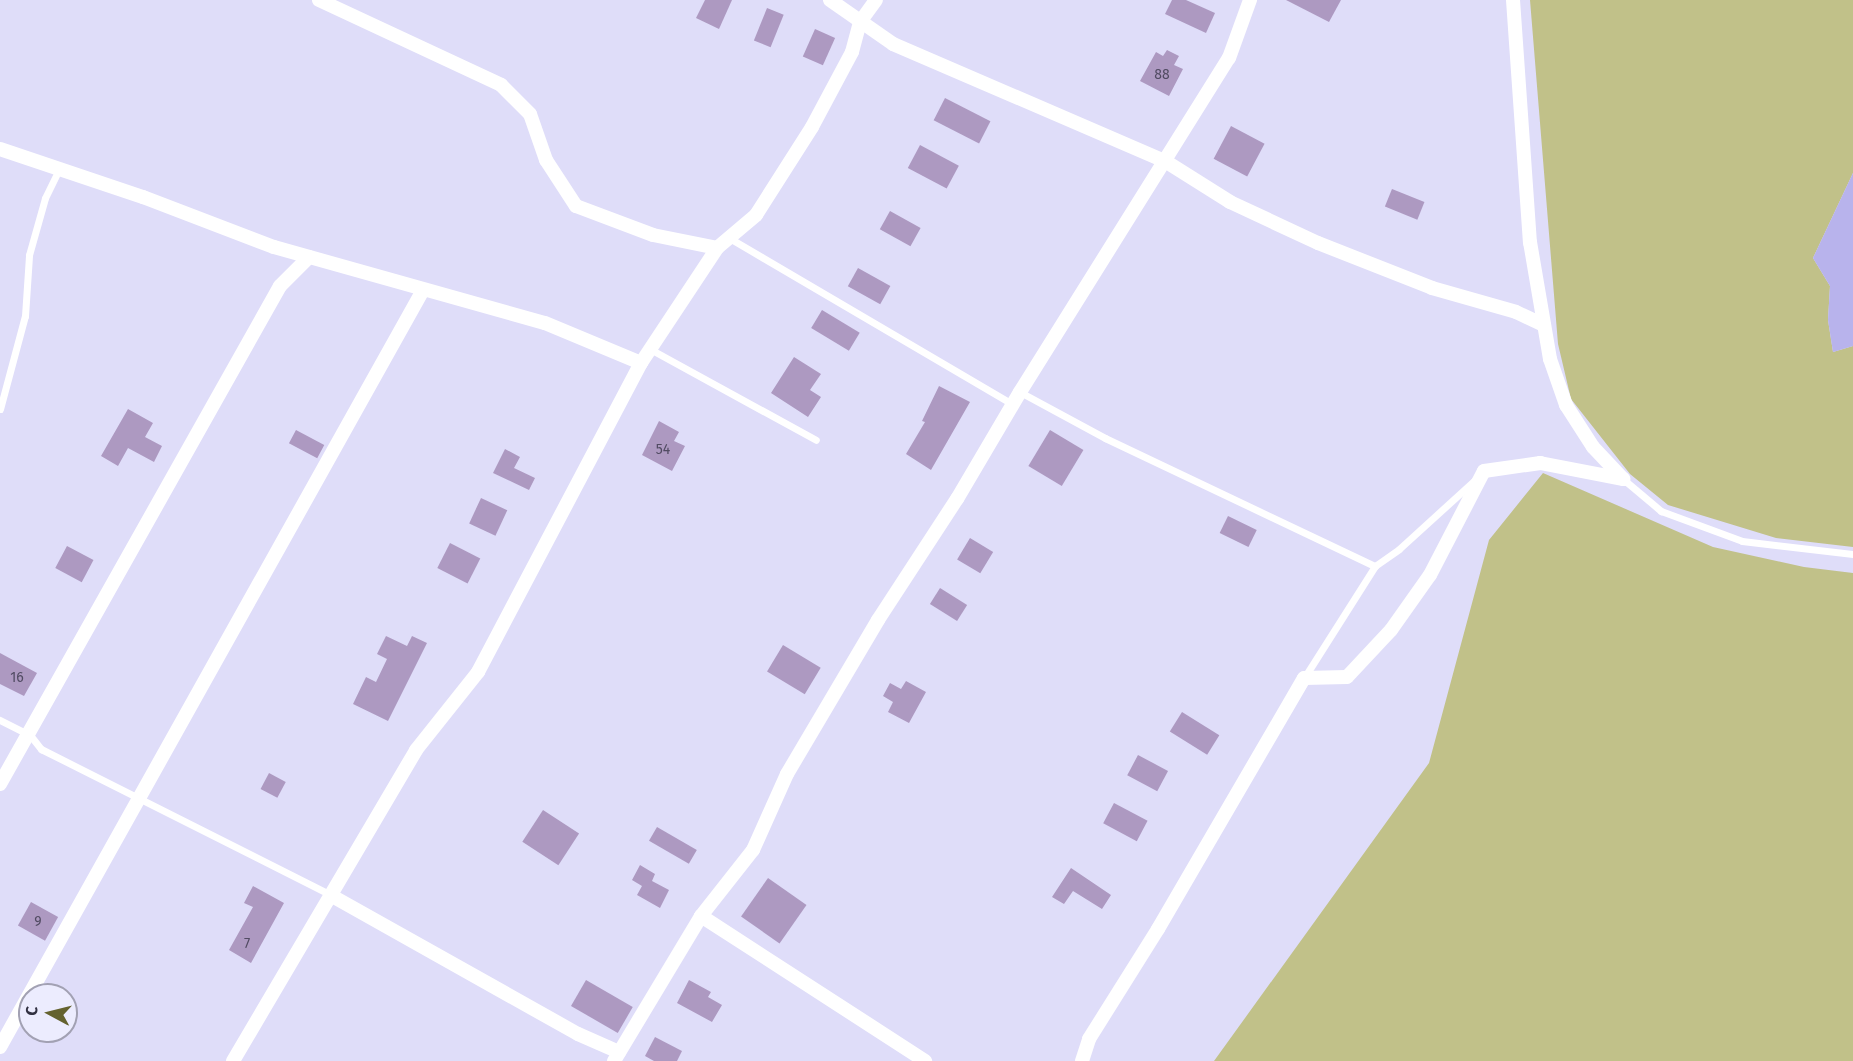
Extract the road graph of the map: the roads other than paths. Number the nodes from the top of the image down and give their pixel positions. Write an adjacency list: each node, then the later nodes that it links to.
1 (319, 0): 11 (street)
2 (830, 0): 6 (street)
3 (876, 0): 6 (street)
4 (1250, 0): 8 (street)
5 (1513, 0): 14 (street)
6 (860, 22): 8 (street); 10 (street)
7 (0, 149): 9 (street)
8 (1165, 161): 14 (street); 17 (street)
9 (59, 169): 12 (street); 19 (lane)
10 (731, 239): 11 (street); 18 (lane)
11 (717, 248): 15 (street)
12 (309, 257): 13 (street); 27 (street)
13 (423, 290): 16 (street); 29 (street)
14 (1544, 326): 22 (street)
15 (650, 350): 16 (street); 20 (lane)
16 (641, 363): 30 (street)
17 (1020, 392): 18 (street); 24 (lane)
18 (1012, 404): 31 (street)
19 (0, 409)
20 (816, 440)
21 (1484, 471): 22 (street); 24 (lane); 25 (street)
22 (1623, 479): 23 (lane)
23 (1853, 554)
24 (1375, 566): 25 (lane)
25 (1304, 678): 36 (street)
26 (0, 720): 27 (lane)
27 (30, 735): 28 (street); 29 (lane)
28 (0, 784)
29 (138, 799): 30 (lane); 32 (street)
30 (332, 896): 33 (street); 34 (street)
31 (701, 916): 33 (street); 35 (street)
32 (0, 1047)
33 (616, 1056)
34 (233, 1061)
35 (925, 1061)
36 (1082, 1061)

